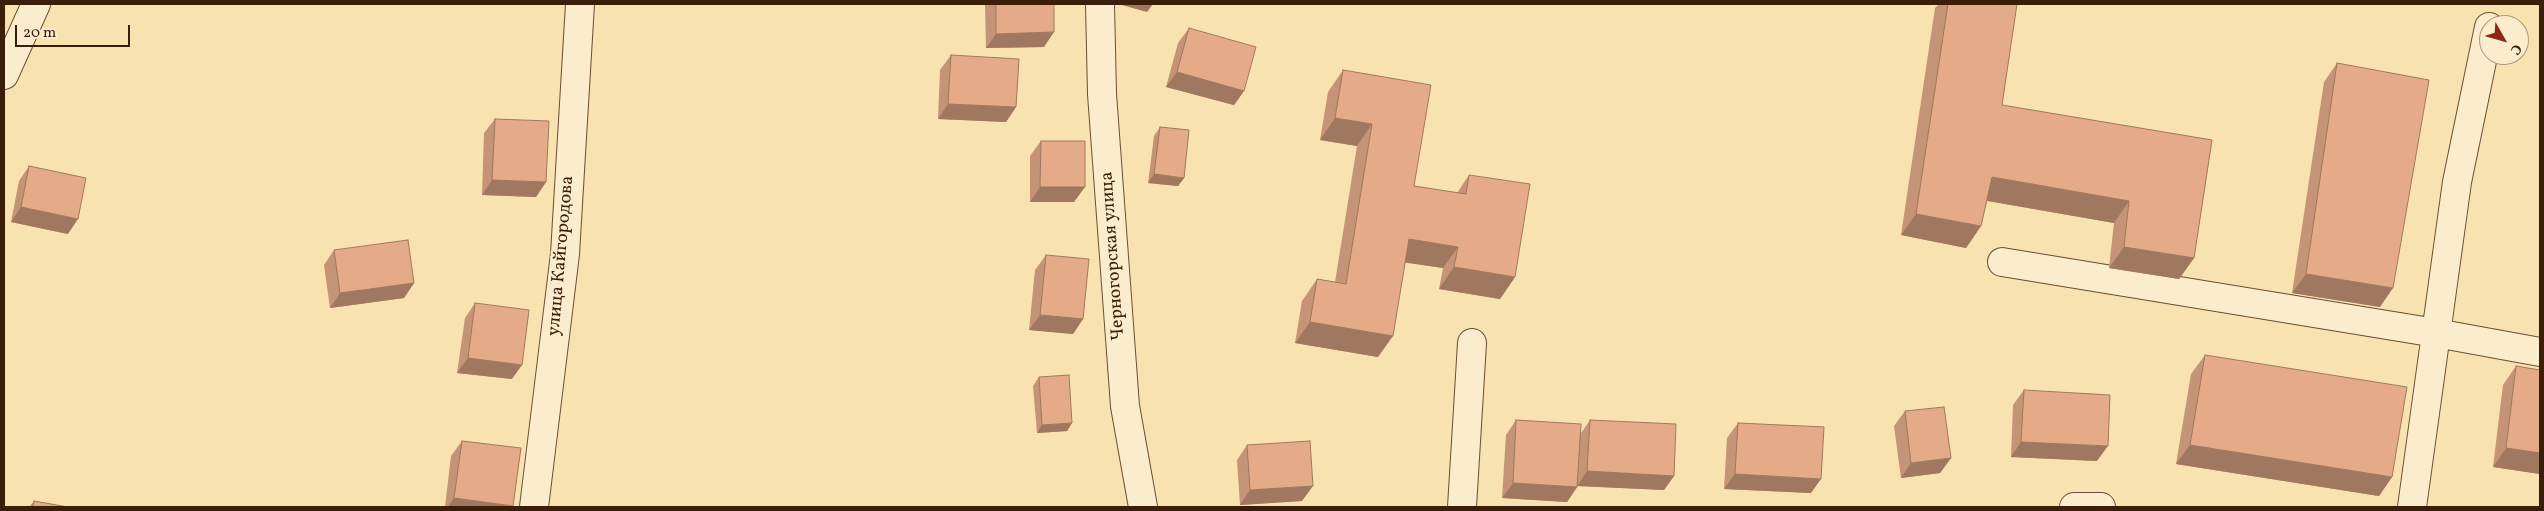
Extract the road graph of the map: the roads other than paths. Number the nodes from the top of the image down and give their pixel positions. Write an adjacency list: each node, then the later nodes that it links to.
1 (36, 4): 5 (street)
2 (580, 4): 12 (street, улица Кайгородова)
3 (1100, 4): 13 (street, Черногорская улица)
4 (2481, 65): 7 (street)
5 (4, 75)
6 (2002, 262): 7 (street)
7 (2436, 333): 9 (street); 11 (street)
8 (1472, 343): 14 (street)
9 (2540, 352)
10 (2398, 395): 11 (street)
11 (2427, 400): 17 (street)
12 (534, 507)
13 (1143, 507)
14 (1462, 507)
15 (2074, 507): 16 (street)
16 (2101, 507)
17 (2412, 507)

